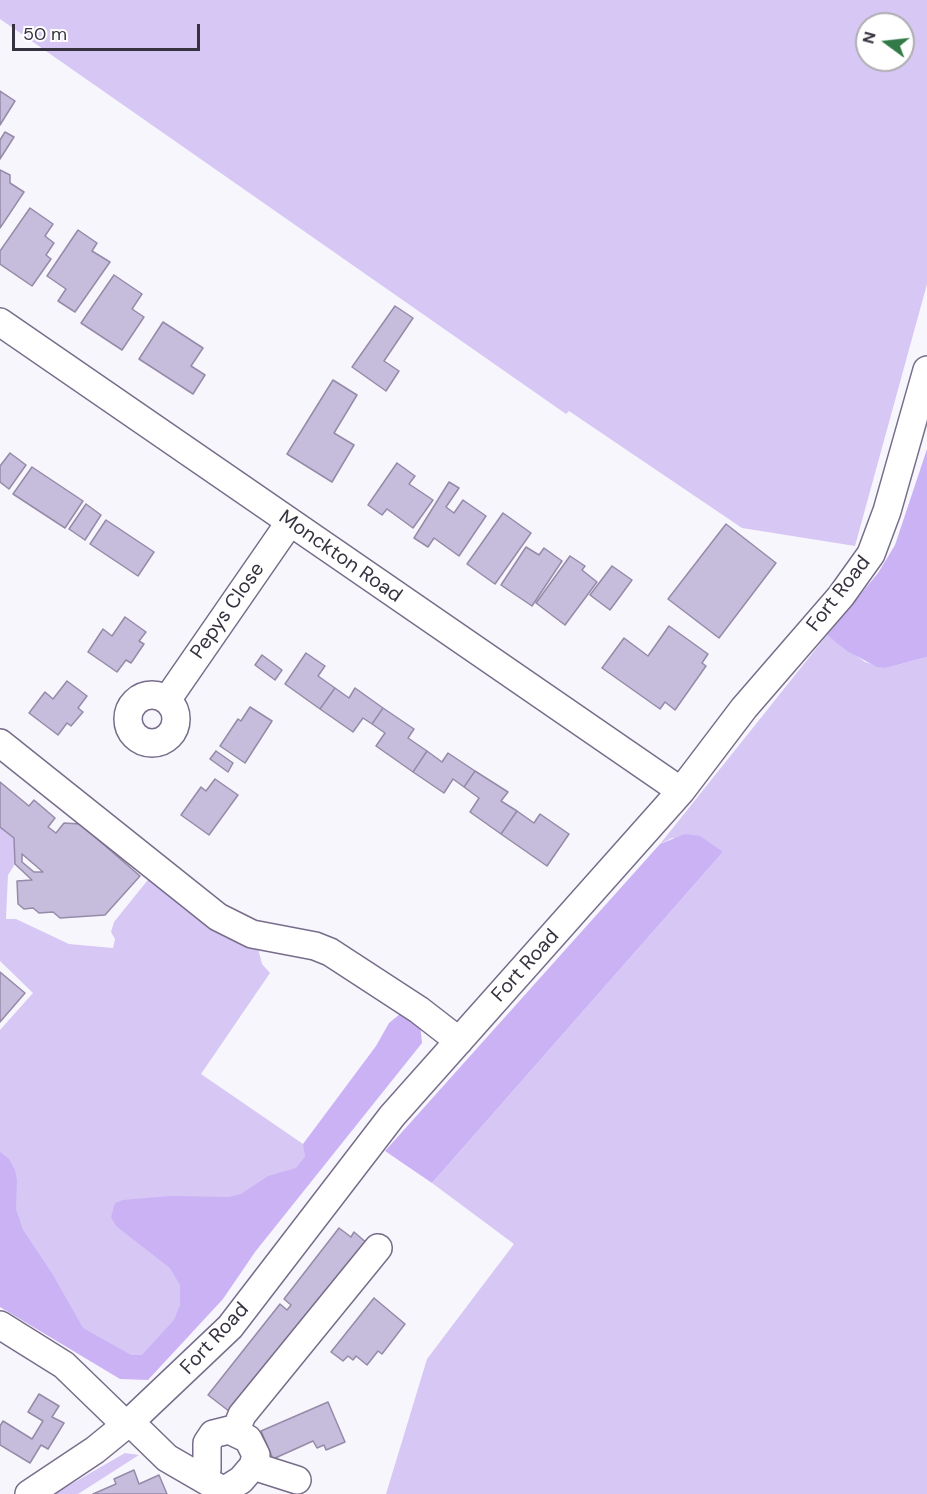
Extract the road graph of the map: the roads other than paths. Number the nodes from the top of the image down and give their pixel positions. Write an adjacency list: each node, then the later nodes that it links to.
1 (0, 322): 3 (street, Monckton Road)
2 (927, 370): 6 (street, Fort Road)
3 (290, 522): 4 (street, Pepys Close); 6 (street, Monckton Road)
4 (167, 700)
5 (0, 743): 7 (street)
6 (681, 791): 7 (street, Fort Road)
7 (459, 1041): 10 (street, Fort Road)
8 (378, 1248): 11 (street)
9 (0, 1324): 10 (street)
10 (128, 1424): 14 (street); 15 (street, Fort Road)
11 (236, 1432): 12 (street); 14 (street)
12 (254, 1466): 13 (street); 14 (street)
13 (297, 1480)
14 (209, 1489)
15 (29, 1494)

